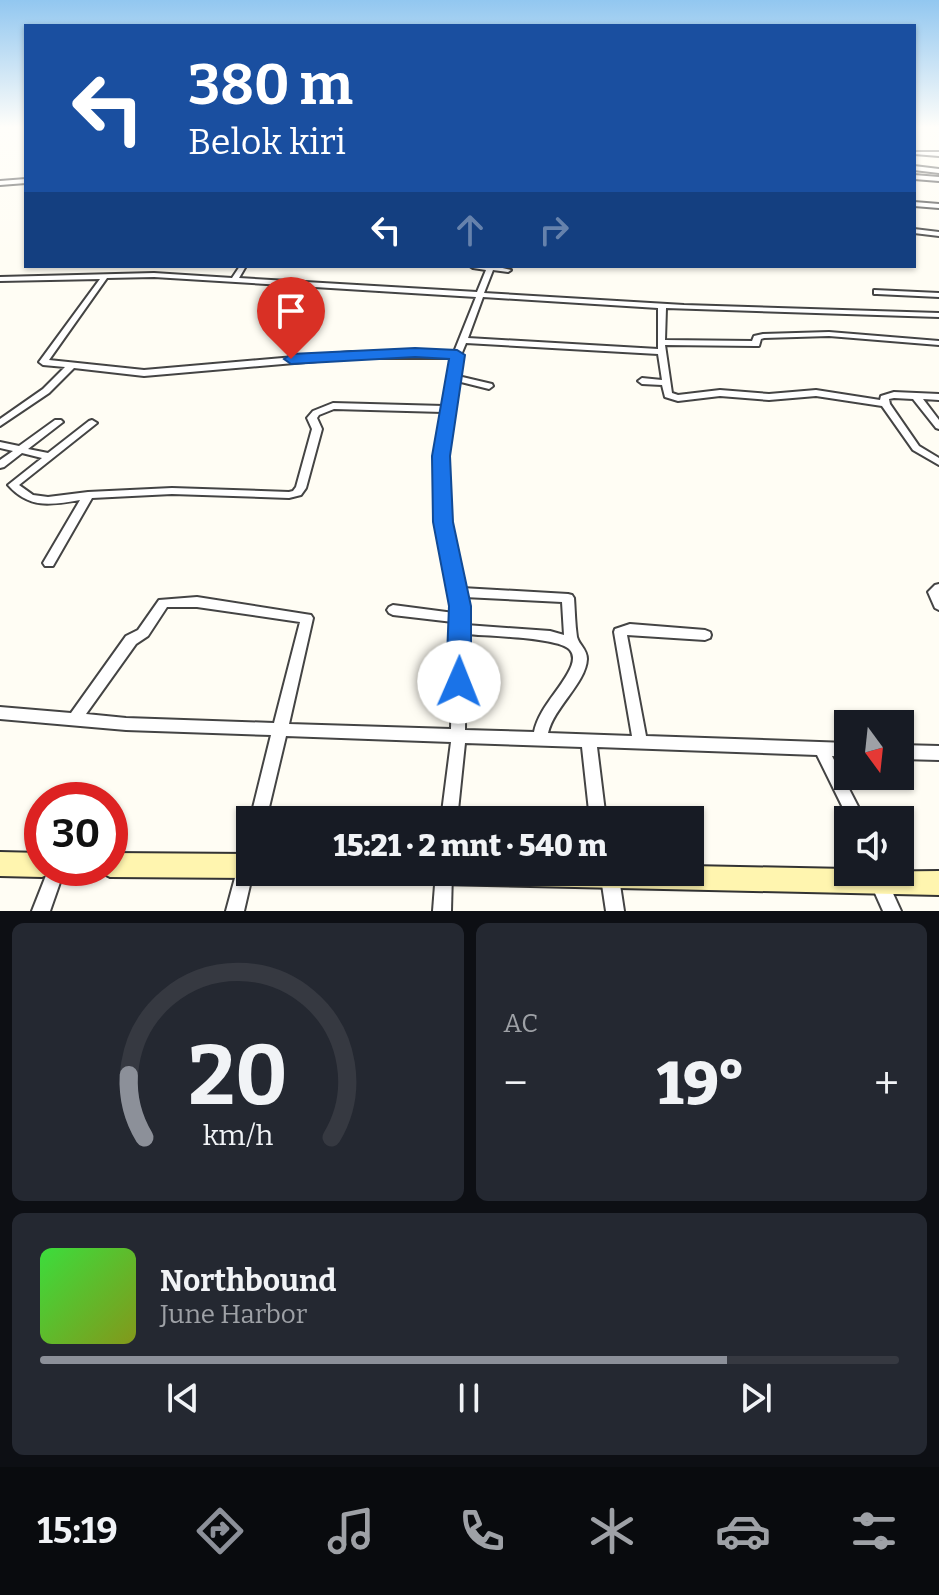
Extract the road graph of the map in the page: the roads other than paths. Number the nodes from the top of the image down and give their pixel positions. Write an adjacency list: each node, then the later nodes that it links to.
1 (916, 177): 2 (street)
2 (939, 179)
3 (24, 181): 4 (street)
4 (0, 183)
5 (916, 204): 6 (street)
6 (939, 206)
7 (916, 231): 8 (street)
8 (939, 234)
9 (130, 268): 14 (street)
10 (242, 268): 17 (street)
11 (491, 268): 20 (street)
12 (497, 268): 13 (street)
13 (508, 270)
14 (124, 274): 15 (street); 17 (street)
15 (106, 275): 16 (street); 27 (street)
16 (0, 279)
17 (235, 279): 20 (street)
18 (877, 292): 19 (street)
19 (939, 295)
20 (480, 296): 21 (street); 23 (street)
21 (662, 305): 22 (street); 25 (street)
22 (939, 315)
23 (463, 340): 25 (street); 26 (street)
24 (939, 343): 25 (street)
25 (662, 347): 30 (street)
26 (457, 355): 27 (street); 28 (street)
27 (71, 366): 37 (street)
28 (452, 377): 31 (street); 35 (street)
29 (642, 381): 30 (street)
30 (665, 383): 34 (street)
31 (489, 386)
32 (916, 396): 33 (street); 34 (street); 39 (street)
33 (939, 397)
34 (885, 404): 43 (street)
35 (446, 415): 45 (street); 48 (street)
36 (58, 422): 41 (street)
37 (0, 423)
38 (92, 423): 42 (street)
39 (939, 426)
40 (0, 445): 41 (street)
41 (20, 450): 42 (street); 44 (street)
42 (48, 456): 45 (street)
43 (939, 462)
44 (0, 465)
45 (88, 495): 46 (street)
46 (49, 563)
47 (939, 588): 49 (street)
48 (458, 592): 51 (street); 53 (street)
49 (939, 605)
50 (393, 610): 51 (street)
51 (460, 624): 53 (street); 57 (street)
52 (705, 635): 60 (street)
53 (571, 641): 58 (street)
54 (0, 713): 55 (street)
55 (75, 719): 56 (street); 56 (street)
56 (282, 728): 57 (street); 65 (street)
57 (458, 735): 58 (street); 66 (street)
58 (540, 738): 59 (street)
59 (589, 740): 60 (street); 67 (street)
60 (640, 741): 61 (street)
61 (821, 749): 62 (street); 68 (street)
62 (834, 749)
63 (914, 752): 64 (street)
64 (939, 753)
65 (262, 806)
66 (450, 806)
67 (596, 806)
68 (850, 806)
69 (236, 861): 71 (main road)
70 (0, 864): 72 (main road)
71 (128, 864)
72 (24, 865)
73 (704, 876): 74 (main road)
74 (834, 877)
75 (914, 881): 76 (main road)
76 (939, 883)
77 (50, 886): 82 (street)
78 (242, 886): 83 (street)
79 (442, 886): 84 (street)
80 (609, 886): 85 (street)
81 (882, 886): 86 (street)
82 (41, 911)
83 (235, 911)
84 (442, 911)
85 (615, 911)
86 (892, 911)

